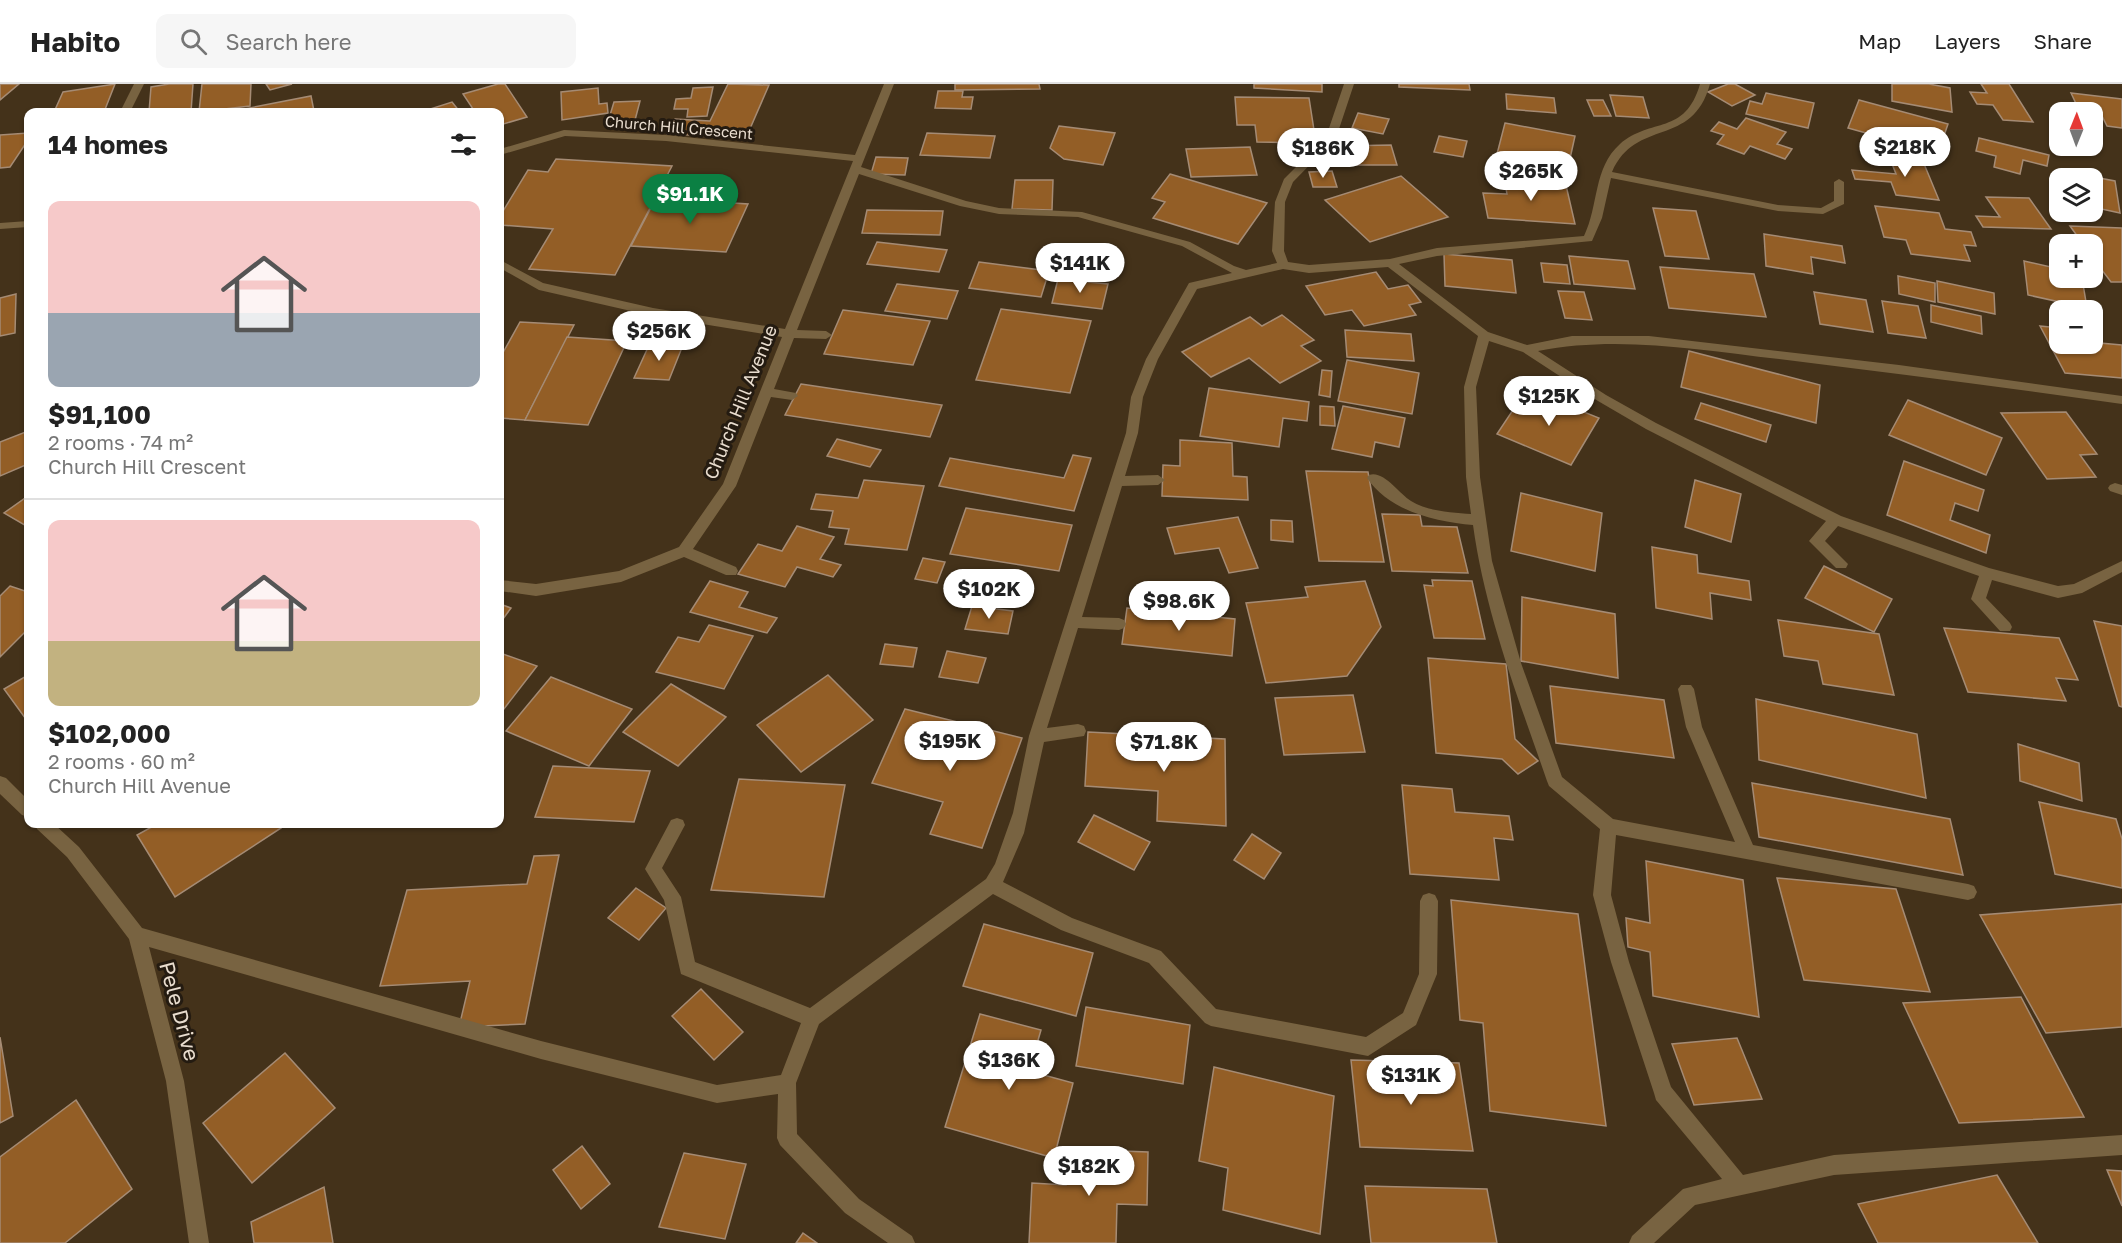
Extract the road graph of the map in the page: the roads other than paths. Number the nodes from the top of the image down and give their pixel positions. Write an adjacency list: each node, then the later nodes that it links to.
1 (139, 84): 5 (street)
2 (889, 84): 7 (street, Church Hill Avenue)
3 (1349, 84): 14 (street)
4 (1705, 84): 8 (street)
5 (127, 108)
6 (504, 151): 7 (street, Church Hill Crescent)
7 (857, 164): 15 (street, Church Hill Crescent); 16 (street, Church Hill Avenue)
8 (1605, 174): 9 (street); 12 (street)
9 (1839, 182)
10 (24, 224): 11 (street)
11 (0, 226)
12 (1390, 263): 14 (street); 18 (street)
13 (504, 265): 16 (street)
14 (1283, 266): 15 (street)
15 (1248, 274): 25 (street)
16 (789, 334): 17 (street); 20 (street, Church Hill Avenue)
17 (826, 335)
18 (1484, 335): 19 (street); 26 (street)
19 (1527, 349): 22 (street); 27 (street)
20 (766, 392): 21 (street); 28 (street, Church Hill Avenue)
21 (792, 396)
22 (2122, 400)
23 (1374, 478): 26 (street)
24 (1158, 480): 25 (street)
25 (1116, 481): 34 (street)
26 (1480, 520): 43 (street)
27 (1836, 520): 29 (street); 32 (street)
28 (684, 550): 31 (street); 33 (street)
29 (1841, 564)
30 (2122, 566): 32 (street)
31 (731, 571)
32 (1987, 573): 36 (street)
33 (504, 586)
34 (1072, 622): 35 (street); 39 (street)
35 (1119, 624)
36 (2005, 627)
37 (1686, 689): 45 (street)
38 (1078, 731): 39 (street)
39 (1037, 736): 46 (street)
40 (0, 783): 41 (street)
41 (24, 806)
42 (677, 825): 50 (street)
43 (1609, 826): 45 (street); 53 (street)
44 (47, 828): 49 (street, Pele Drive)
45 (1747, 850): 47 (street)
46 (992, 885): 48 (street); 50 (street)
47 (1968, 892)
48 (1429, 901)
49 (137, 935): 51 (street); 54 (street, Pele Drive)
50 (812, 1018): 51 (street)
51 (787, 1083): 55 (street)
52 (2122, 1145): 53 (street)
53 (1739, 1185): 56 (street)
54 (199, 1243)
55 (904, 1243)
56 (1640, 1243)

